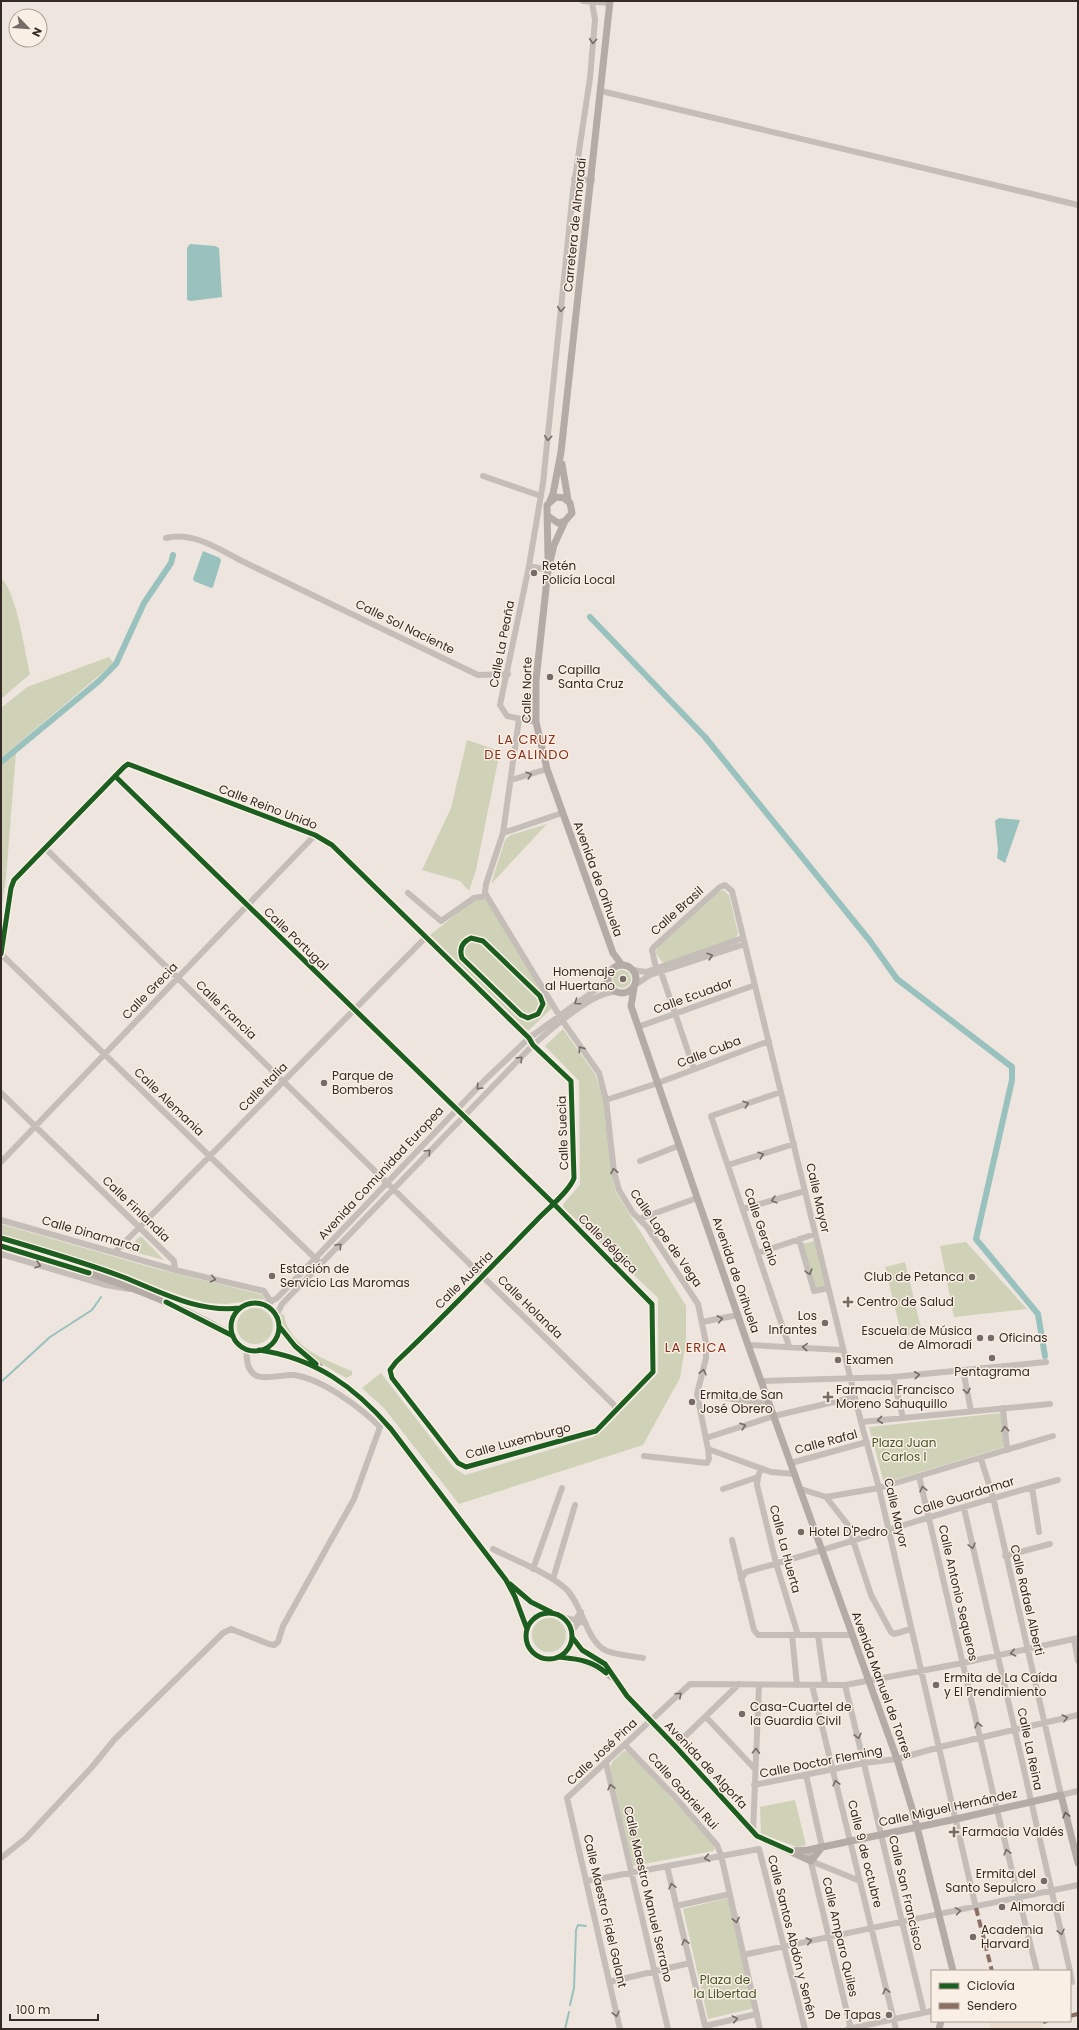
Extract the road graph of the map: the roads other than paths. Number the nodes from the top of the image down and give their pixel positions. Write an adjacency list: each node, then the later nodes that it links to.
1 (583, 1): 2 (street)
2 (597, 2): 3 (street); 4 (street, Calle La Peaña)
3 (610, 2): 5 (main road, Carretera de Almoradí)
4 (595, 20): 5 (street); 7 (street, Calle La Peaña, one-way to 7)
5 (609, 20): 6 (main road, Carretera de Almoradí)
6 (601, 92): 8 (main road, Carretera de Almoradí); 9 (street)
7 (574, 179): 8 (street); 12 (street, Calle La Peaña, one-way to 12)
8 (592, 180): 10 (main road, Carretera de Almoradí)
9 (1078, 206)
10 (561, 452): 13 (main road); 14 (main road)
11 (483, 476): 12 (street)
12 (541, 496): 18 (street, Calle La Peaña)
13 (568, 500): 14 (main road); 16 (main road)
14 (550, 501): 15 (main road)
15 (548, 516): 16 (main road); 19 (main road)
16 (565, 521): 19 (main road)
17 (166, 538): 20 (street, Calle Sol Naciente)
18 (529, 566): 19 (street); 20 (street, Calle La Peaña)
19 (548, 567): 22 (main road, Calle Norte)
20 (508, 674): 21 (street, Calle La Peaña)
21 (519, 719): 22 (street, Calle La Peaña); 25 (street)
22 (536, 722): 23 (main road, Calle Norte)
23 (547, 769): 25 (street, one-way to 23); 26 (main road, Calle Norte)
24 (115, 776): 28 (street, Calle Reino Unido); 29 (street, Calle Reino Unido); 33 (street, Calle Portugal)
25 (511, 780): 27 (street)
26 (562, 813): 27 (street); 36 (main road, Avenida de Orihuela)
27 (503, 833): 32 (street)
28 (315, 835): 33 (street, Calle Grecia); 34 (street, Calle Reino Unido)
29 (45, 848): 37 (street, Calle Reino Unido); 42 (street, Calle Francia)
30 (732, 891): 35 (street, Calle Mayor); 41 (street, Calle Brasil)
31 (408, 893): 32 (street)
32 (486, 896): 50 (street, Calle Lope de Vega)
33 (247, 905): 42 (street, Calle Grecia); 48 (street, Calle Portugal)
34 (426, 937): 48 (street, Calle Italia); 52 (street, Calle Reino Unido)
35 (744, 941): 41 (street); 44 (street, Calle Mayor)
36 (613, 953): 38 (main road, Avenida de Orihuela); 39 (main road, Avenida de Orihuela)
37 (1, 954): 55 (street, Calle Alemania)
38 (622, 965): 39 (main road); 40 (main road)
39 (612, 969): 43 (main road)
40 (633, 970): 41 (street); 45 (main road)
41 (659, 970): 45 (street); 49 (street)
42 (178, 978): 55 (street, Calle Grecia); 57 (street, Calle Francia)
43 (608, 978): 46 (main road); 50 (street, Avenida Comunidad Europea, one-way to 50)
44 (755, 985): 49 (street, Calle Ecuador); 53 (street, Calle Mayor)
45 (635, 986): 46 (main road); 47 (main road, Avenida de Orihuela)
46 (618, 993): 47 (main road, Avenida de Orihuela); 50 (street, Avenida Comunidad Europea)
47 (631, 1006): 51 (main road, Avenida de Orihuela)
48 (354, 1010): 57 (street, Calle Italia); 62 (street, Calle Portugal)
49 (676, 1014): 51 (street, Calle Ecuador); 56 (street)
50 (560, 1017): 52 (street, Avenida Comunidad Europea); 54 (street, Avenida Comunidad Europea); 61 (street, Calle Lope de Vega, one-way to 50)
51 (638, 1027): 58 (main road, Avenida de Orihuela)
52 (528, 1038): 54 (street, Calle Reino Unido); 62 (street, Avenida Comunidad Europea, one-way to 62)
53 (768, 1041): 56 (street, Calle Cuba); 59 (street, Calle Mayor)
54 (533, 1045): 63 (street, Avenida Comunidad Europea, one-way to 54); 75 (street, Calle Suecia)
55 (104, 1054): 64 (street, Calle Grecia); 67 (street, Calle Alemania)
56 (694, 1069): 58 (street, Calle Cuba)
57 (284, 1081): 67 (street, Calle Italia); 71 (street, Calle Francia)
58 (658, 1083): 61 (street, Calle Cuba); 66 (main road, Avenida de Orihuela)
59 (781, 1092): 65 (street, Calle Mayor); 70 (street, Calle Geranio, one-way to 59)
60 (1, 1093): 64 (street, Calle Finlandia)
61 (606, 1100): 77 (street, Calle Lope de Vega, one-way to 61)
62 (457, 1110): 63 (street, Calle Portugal); 71 (street, Avenida Comunidad Europea)
63 (463, 1116): 72 (street, Avenida Comunidad Europea, one-way to 63); 75 (street, Calle Bélgica)
64 (35, 1126): 69 (street, Calle Grecia); 79 (street, Calle Finlandia)
65 (794, 1144): 70 (street, one-way to 65); 73 (street, Calle Mayor)
66 (678, 1146): 68 (street); 74 (main road, Avenida de Orihuela)
67 (209, 1157): 79 (street, Calle Italia); 87 (street, Calle Alemania)
68 (640, 1160)
69 (1, 1162)
70 (728, 1165): 76 (street, Calle Geranio)
71 (387, 1182): 72 (street, Calle Francia); 87 (street, Avenida Comunidad Europea)
72 (393, 1188): 88 (street, Avenida Comunidad Europea, one-way to 72); 90 (street, Calle Holanda)
73 (805, 1191): 76 (street, one-way to 76); 80 (street, Calle Mayor)
74 (697, 1198): 77 (street); 97 (main road, Avenida de Orihuela)
75 (553, 1203): 90 (street, Calle Austria); 118 (street, Calle Bélgica)
76 (743, 1209): 85 (street, Calle Geranio)
77 (639, 1219): 98 (street, Calle Lope de Vega)
78 (1, 1220): 84 (street, Calle Dinamarca)
79 (140, 1227): 84 (street, Calle Italia); 89 (street, Calle Finlandia)
80 (815, 1234): 82 (street); 91 (street, Calle Mayor)
81 (1, 1238): 95 (main road)
82 (799, 1239): 85 (street); 91 (street, one-way to 91)
83 (1, 1246): 92 (main road)
84 (114, 1252): 89 (street, Calle Dinamarca)
85 (758, 1253): 102 (street, Calle Geranio)
86 (1, 1254): 92 (street, one-way to 92)
87 (316, 1259): 88 (street, Calle Alemania); 93 (street, Avenida Comunidad Europea)
88 (321, 1265): 96 (street, Avenida Comunidad Europea)
89 (175, 1270): 93 (street, one-way to 93)
90 (482, 1276): 107 (street, Calle Austria); 118 (street, Calle Holanda)
91 (828, 1288): 105 (street, Calle Mayor)
92 (136, 1289): 100 (main road)
93 (271, 1302): 94 (street, Avenida Comunidad Europea)
94 (262, 1304): 95 (main road); 96 (main road)
95 (240, 1308): 100 (main road)
96 (276, 1316): 99 (main road)
97 (738, 1316): 98 (street, one-way to 97); 101 (main road, Avenida de Orihuela)
98 (702, 1322): 113 (street, Calle Lope de Vega, one-way to 98)
99 (279, 1326): 104 (main road); 109 (main road)
100 (233, 1336): 103 (main road)
101 (748, 1345): 102 (street); 112 (main road, Avenida de Orihuela)
102 (790, 1346): 105 (street, one-way to 102)
103 (247, 1349): 104 (main road); 218 (street)
104 (259, 1350): 109 (main road)
105 (844, 1350): 111 (street, Calle Mayor)
106 (1046, 1362): 108 (street)
107 (390, 1370): 118 (street, Calle Luxemburgo)
108 (963, 1370): 110 (street, one-way to 108); 119 (street, one-way to 119)
109 (327, 1373): 158 (main road)
110 (893, 1377): 111 (street); 121 (street)
111 (850, 1378): 112 (street); 114 (street, Calle Mayor)
112 (761, 1381): 115 (main road, Avenida de Orihuela)
113 (697, 1394): 115 (street); 124 (street, Calle Lope de Vega)
114 (855, 1397): 120 (street); 122 (street, Calle Mayor)
115 (769, 1404): 120 (main road, Avenida de Orihuela)
116 (1050, 1404): 117 (street)
117 (1003, 1408): 119 (street); 127 (street, one-way to 117)
118 (618, 1409)
119 (971, 1411): 121 (street)
120 (774, 1416): 124 (street, one-way to 120); 130 (main road, Avenida de Orihuela)
121 (903, 1418): 122 (street, one-way to 122)
122 (861, 1422): 125 (street, Calle Mayor)
123 (1053, 1436): 127 (street)
124 (706, 1438): 126 (street, Calle Lope de Vega)
125 (867, 1442): 130 (street, Calle Rafal); 138 (street, Calle Mayor)
126 (708, 1449): 128 (street); 131 (street)
127 (1007, 1450): 129 (street)
128 (644, 1456)
129 (981, 1459): 133 (street); 142 (street, Calle Rafael Alberti)
130 (791, 1463): 132 (main road, Avenida de Orihuela)
131 (761, 1468): 132 (street); 134 (street, Calle La Huerta)
132 (795, 1474): 140 (main road, Avenida de Orihuela)
133 (919, 1476): 138 (street); 145 (street, Calle Antonio Sequeros, one-way to 133)
134 (758, 1477): 139 (street); 154 (street, Calle La Huerta)
135 (1058, 1480): 136 (street, Calle Guardamar)
136 (1032, 1487): 142 (street, Calle Guardamar); 147 (street)
137 (562, 1488): 155 (street)
138 (879, 1488): 141 (street); 146 (street, Calle Mayor)
139 (723, 1489)
140 (801, 1489): 141 (street); 152 (main road, Avenida de Orihuela)
141 (826, 1497): 149 (street)
142 (993, 1497): 144 (street, Calle Guardamar); 153 (street, Calle Rafael Alberti)
143 (575, 1505): 156 (street)
144 (964, 1508): 145 (street, Calle Guardamar); 171 (street, Calle La Reina, one-way to 171)
145 (929, 1518): 146 (street, Calle Guardamar); 175 (street, Calle Antonio Sequeros)
146 (889, 1530): 149 (street, Calle Guardamar); 164 (street, Calle Mayor)
147 (1039, 1532)
148 (732, 1540): 157 (street)
149 (854, 1540): 152 (street, Calle Guardamar); 164 (street)
150 (1050, 1544): 153 (street)
151 (493, 1549): 155 (street)
152 (823, 1551): 154 (street, Calle Guardamar); 168 (main road, Avenida Manuel de Torres)
153 (1005, 1556): 170 (street, Calle Rafael Alberti)
154 (776, 1563): 157 (street, Calle Guardamar); 166 (street, Calle La Huerta)
155 (533, 1569): 156 (street)
156 (552, 1579): 159 (street)
157 (741, 1579): 166 (street)
158 (506, 1580): 160 (main road); 163 (main road)
159 (581, 1612): 161 (street); 162 (street)
160 (552, 1613): 161 (main road); 163 (main road)
161 (564, 1618): 165 (main road)
162 (585, 1622): 165 (street); 173 (street)
163 (527, 1629): 172 (main road)
164 (911, 1629): 176 (street, Calle Mayor)
165 (572, 1634): 172 (main road); 177 (main road, Avenida de Algorfa)
166 (795, 1635): 167 (street); 181 (street, Calle La Huerta)
167 (818, 1635): 168 (street); 183 (street)
168 (852, 1635): 178 (main road, Avenida Manuel de Torres)
169 (1076, 1638): 170 (street, Calle José Pina); 174 (street)
170 (1028, 1649): 171 (street, Calle José Pina, one-way to 171); 188 (street, Calle Rafael Alberti)
171 (998, 1656): 175 (street, Calle José Pina); 189 (street, Calle La Reina)
172 (558, 1657): 177 (main road, Avenida de Algorfa)
173 (643, 1658)
174 (1078, 1661)
175 (963, 1663): 176 (street, Calle José Pina); 190 (street, Calle Antonio Sequeros, one-way to 175)
176 (922, 1671): 178 (street, Calle José Pina); 193 (street, Calle Mayor)
177 (615, 1680): 187 (main road, Avenida de Algorfa)
178 (870, 1681): 184 (street, Calle José Pina); 194 (main road, Avenida Manuel de Torres)
179 (739, 1684): 180 (street, Calle José Pina); 186 (street); 187 (street, Calle José Pina, one-way to 179)
180 (759, 1685): 181 (street, Calle José Pina); 197 (street, one-way to 180)
181 (797, 1685): 182 (street, Calle José Pina)
182 (812, 1685): 183 (street, Calle José Pina); 198 (street, Calle 9 de octubre)
183 (826, 1685): 184 (street, Calle José Pina)
184 (845, 1685): 196 (street, Calle San Francisco, one-way to 196)
185 (1078, 1715): 188 (street, Calle Doctor Fleming, one-way to 185)
186 (706, 1717): 192 (street); 197 (street)
187 (651, 1721): 191 (street, Calle José Pina); 192 (main road, Avenida de Algorfa)
188 (1045, 1723): 189 (street, Calle Doctor Fleming); 202 (street, Calle Rafael Alberti)
189 (1015, 1730): 190 (street, Calle Doctor Fleming); 204 (street, Calle La Reina)
190 (981, 1738): 193 (street, Calle Doctor Fleming); 205 (street, Calle Antonio Sequeros)
191 (626, 1744): 195 (street, Calle José Pina); 217 (street, Calle Gabriel Rui)
192 (675, 1746): 208 (main road, Avenida de Algorfa)
193 (940, 1747): 194 (street, Calle Doctor Fleming); 206 (street, Calle Mayor)
194 (897, 1759): 196 (street, Calle Doctor Fleming); 207 (main road, Avenida Manuel de Torres)
195 (606, 1763): 203 (street, Calle José Pina); 222 (street, Calle Maestro Manuel Serrano, one-way to 195)
196 (864, 1763): 198 (street, Calle Doctor Fleming); 209 (street, Calle San Francisco)
197 (755, 1769): 200 (street)
198 (833, 1770): 199 (street, Calle Doctor Fleming); 211 (street, Calle 9 de octubre, one-way to 198)
199 (806, 1775): 200 (street, Calle Doctor Fleming); 212 (street)
200 (754, 1785): 208 (street)
201 (1078, 1791): 202 (street, Calle Miguel Hernández)
202 (1061, 1795): 204 (main road, Calle Miguel Hernández); 216 (main road, Calle Rafael Alberti, one-way to 202)
203 (568, 1798): 224 (street, Calle Maestro Fidel Galant)
204 (1030, 1802): 205 (main road, Calle Miguel Hernández); 226 (street, Calle La Reina)
205 (996, 1810): 206 (main road, Calle Miguel Hernández); 228 (street, Calle Antonio Sequeros, one-way to 205)
206 (956, 1820): 207 (main road, Calle Miguel Hernández); 230 (street, Calle Mayor)
207 (917, 1827): 209 (main road, Calle Miguel Hernández); 231 (main road, Avenida Manuel de Torres)
208 (753, 1832): 210 (main road, Avenida de Algorfa)
209 (881, 1834): 211 (main road, Calle Miguel Hernández); 232 (street, Calle San Francisco)
210 (762, 1840): 213 (street); 215 (main road, Avenida de Algorfa)
211 (850, 1841): 212 (main road, Calle Miguel Hernández); 223 (street, Calle 9 de octubre)
212 (822, 1847): 214 (main road, Calle Miguel Hernández); 219 (main road)
213 (759, 1849): 217 (street); 235 (street, Calle Santos Abdón y Senén)
214 (808, 1850): 215 (main road, Calle Miguel Hernández); 219 (street, Calle Amparo Quiles)
215 (791, 1851): 219 (main road, Avenida de Algorfa)
216 (1077, 1854): 220 (main road, Calle Rafael Alberti)
217 (722, 1855): 221 (street, one-way to 221); 227 (street)
218 (1, 1858)
219 (811, 1861): 223 (street, Avenida de Algorfa); 234 (street, Calle Amparo Quiles)
220 (1078, 1863)
221 (667, 1866): 222 (street); 229 (street, one-way to 221)
222 (632, 1873): 224 (street); 241 (street, Calle Maestro Manuel Serrano)
223 (860, 1881): 233 (street, Calle 9 de octubre)
224 (587, 1882): 242 (street, Calle Maestro Fidel Galant)
225 (1078, 1885): 226 (street)
226 (1052, 1891): 228 (street); 240 (street, Calle La Reina, one-way to 240)
227 (730, 1894): 229 (street); 236 (street, one-way to 236)
228 (1018, 1898): 230 (street); 239 (street, Calle Antonio Sequeros)
229 (676, 1906): 237 (street, one-way to 229)
230 (976, 1908): 231 (street, one-way to 230)
231 (939, 1914): 232 (street); 238 (main road, Avenida Manuel de Torres)
232 (902, 1922): 233 (street); 244 (street, Calle San Francisco)
233 (871, 1928): 234 (street); 246 (street, Calle 9 de octubre, one-way to 233)
234 (829, 1937): 235 (street, one-way to 234); 252 (street, Calle Amparo Quiles)
235 (784, 1946): 236 (street); 251 (street, Calle Santos Abdón y Senén)
236 (743, 1954): 245 (street)
237 (690, 1963): 241 (street); 247 (street)
238 (953, 1970)
239 (1037, 1970)
240 (1070, 1970)
241 (655, 1971): 242 (street); 249 (street, Calle Maestro Manuel Serrano)
242 (609, 1982): 248 (street, Calle Maestro Fidel Galant, one-way to 248)
243 (931, 2011): 244 (street)
244 (924, 2012): 246 (street)
245 (757, 2014): 247 (street, one-way to 245); 250 (street)
246 (893, 2019): 252 (street); 253 (street, Calle 9 de octubre)
247 (714, 2026)
248 (620, 2029)
249 (668, 2029)
250 (760, 2029)
251 (805, 2029)
252 (850, 2029)
253 (896, 2029)

